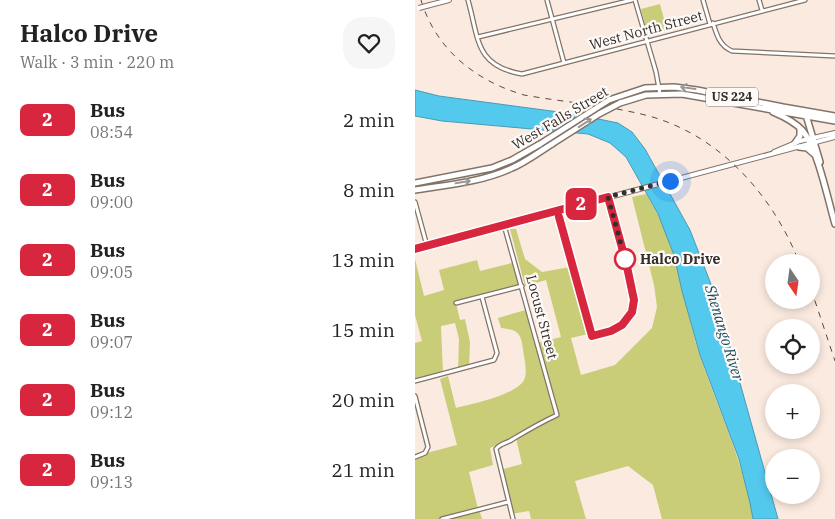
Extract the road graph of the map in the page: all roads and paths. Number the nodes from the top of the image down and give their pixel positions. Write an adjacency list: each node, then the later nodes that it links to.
1 (449, 0): 8 (street, bridge)
2 (469, 0): 12 (street)
3 (547, 0): 10 (street)
4 (633, 0): 10 (street); 13 (street)
5 (703, 0): 11 (street)
6 (759, 0): 9 (street)
7 (805, 0): 9 (street, West North Street)
8 (417, 8)
9 (762, 10): 11 (street, West North Street)
10 (552, 19): 12 (street); 15 (street)
11 (711, 24): 13 (street, West North Street); 14 (street)
12 (478, 37): 15 (street, West North Street)
13 (647, 42): 15 (street, West North Street); 16 (street)
14 (835, 56)
15 (564, 63)
16 (660, 87): 17 (street); 19 (main road, West Falls Street / US 224, one-way to 16); 29 (main road, West Falls Street / US 224, bridge)
17 (660, 94): 18 (main road, West Falls Street / US 224); 30 (main road, West Falls Street / US 224, one-way to 17, bridge)
18 (758, 109): 19 (main road, West Falls Street / US 224); 22 (main road)
19 (805, 114): 20 (main road, West Falls Street / US 224); 21 (main road, West Falls Street / US 224); 25 (main road)
20 (835, 116)
21 (835, 122)
22 (800, 128): 25 (main road); 26 (main road)
23 (835, 133): 25 (street)
24 (835, 137): 25 (street)
25 (812, 141): 26 (street); 27 (main road); 28 (main road)
26 (797, 145): 27 (main road); 31 (street)
27 (815, 156): 28 (main road)
28 (823, 182): 34 (main road)
29 (415, 183)
30 (415, 190)
31 (608, 197): 33 (street); 33 (street)
32 (415, 202): 36 (street)
33 (557, 211): 35 (street)
34 (835, 222)
35 (504, 225): 36 (street); 38 (street, Locust Street)
36 (427, 246): 37 (street)
37 (415, 249)
38 (522, 286): 39 (street); 44 (street, Locust Street)
39 (482, 297): 40 (street); 41 (street)
40 (456, 303)
41 (415, 381)
42 (415, 396): 43 (street)
43 (415, 457)
44 (508, 502): 45 (street); 46 (street)
45 (442, 519)
46 (513, 519)

